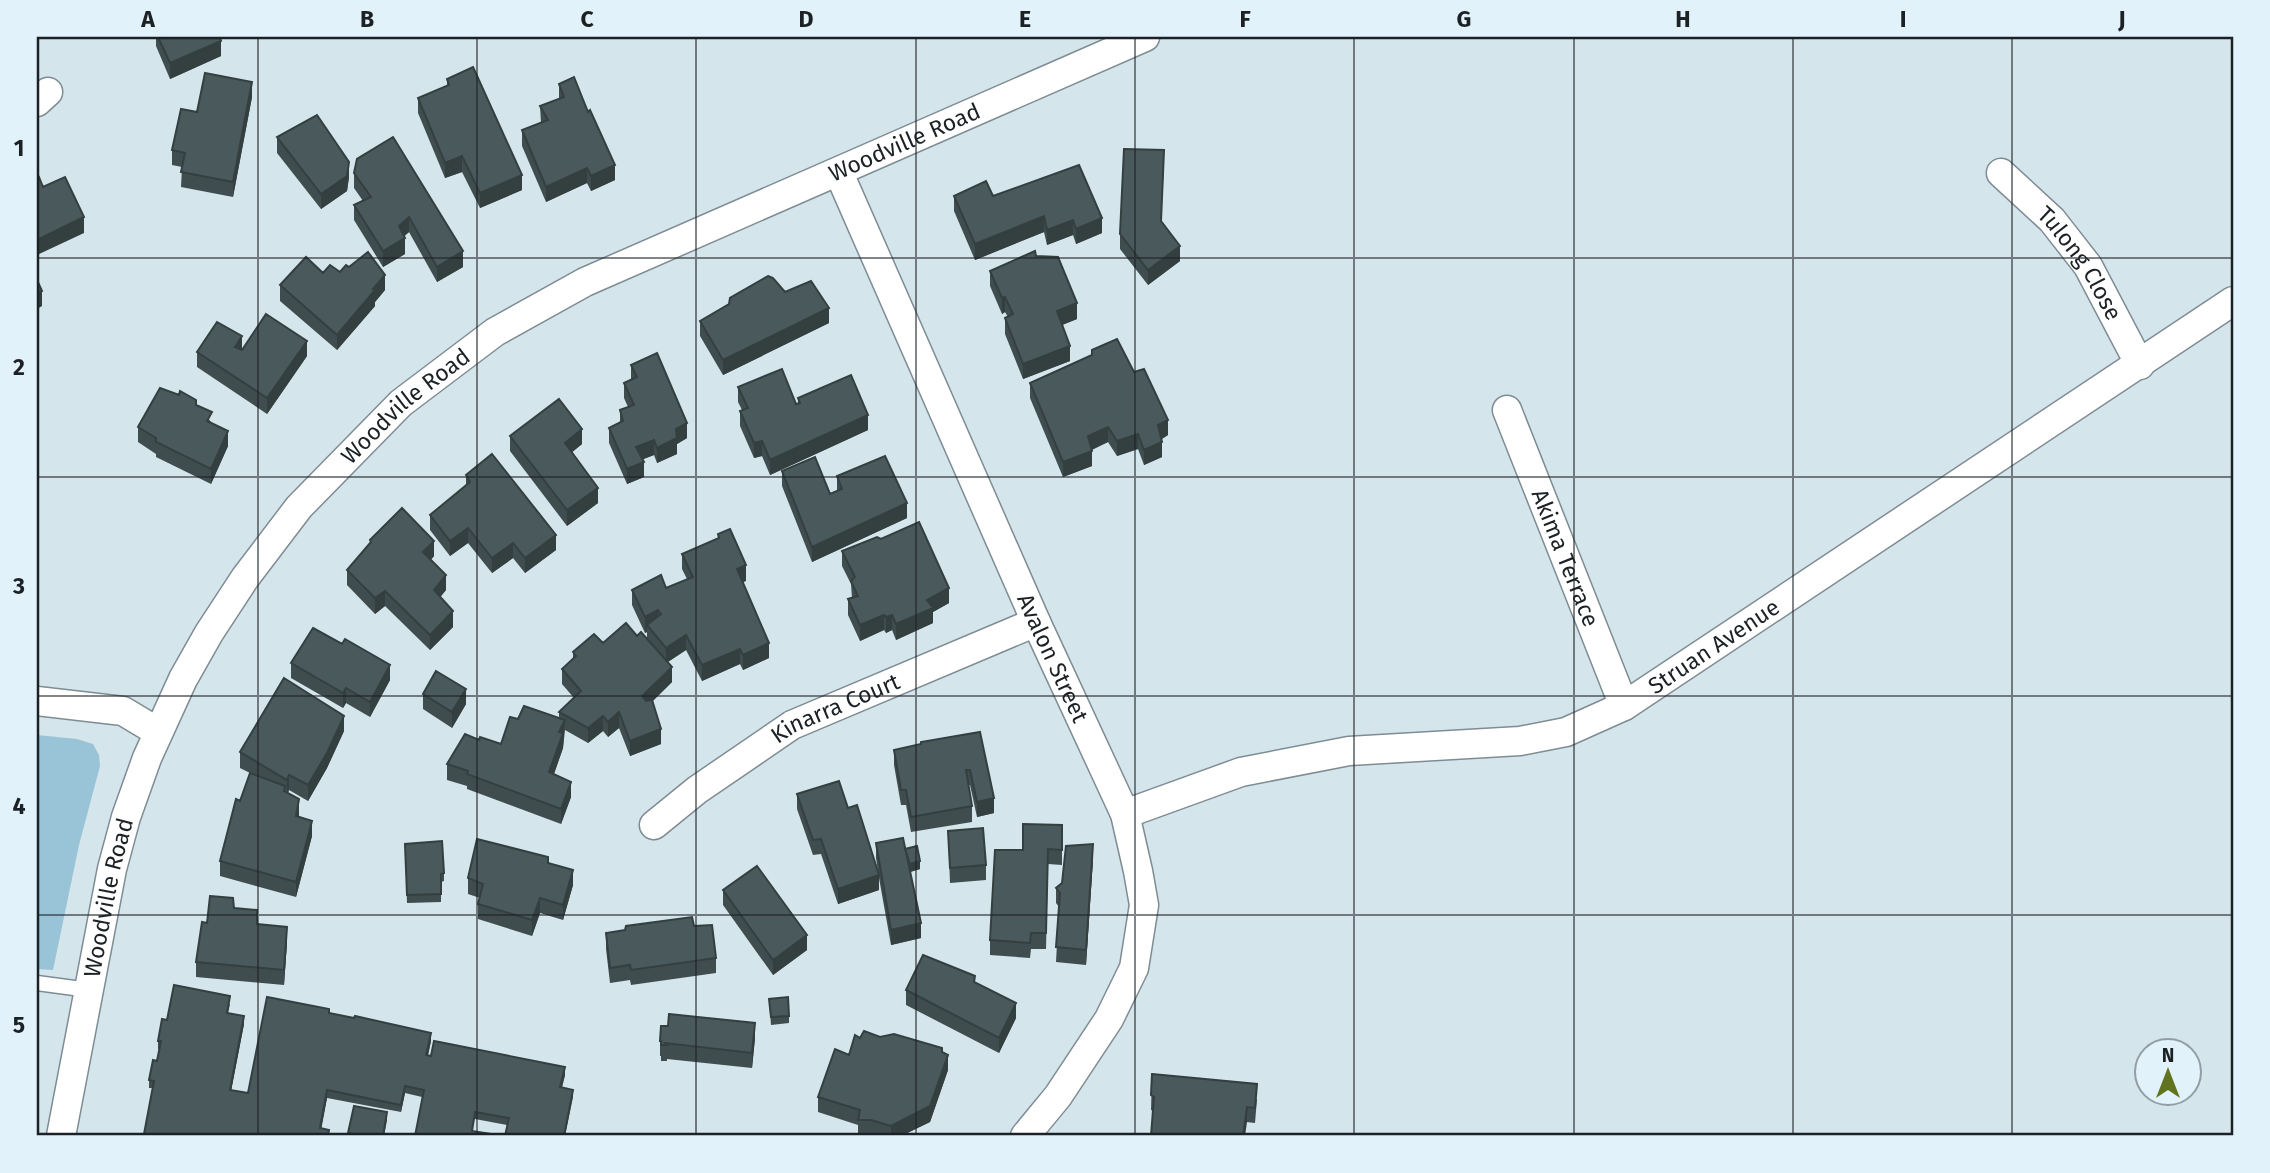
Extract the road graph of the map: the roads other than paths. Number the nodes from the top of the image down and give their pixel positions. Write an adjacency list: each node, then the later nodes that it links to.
1 (1145, 37): 2 (street, Woodville Road)
2 (839, 173): 7 (street, Avalon Street); 10 (street, Woodville Road)
3 (2001, 173): 5 (street, Tulong Close)
4 (2233, 301): 5 (street, Struan Avenue)
5 (2140, 365): 9 (street, Struan Avenue)
6 (1507, 410): 9 (street, Akima Terrace)
7 (1036, 622): 11 (street, Avalon Street); 12 (street, Kinarra Court)
8 (37, 701): 10 (street)
9 (1624, 706): 11 (street, Struan Avenue)
10 (158, 732): 14 (street, Woodville Road)
11 (1125, 814): 16 (street, Avalon Street)
12 (654, 825)
13 (37, 983): 14 (lane)
14 (89, 990): 15 (street, Woodville Road)
15 (61, 1136)
16 (1026, 1136)

